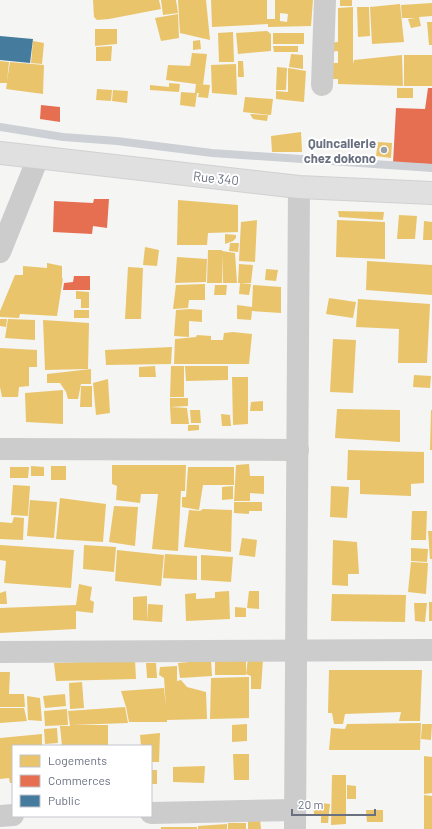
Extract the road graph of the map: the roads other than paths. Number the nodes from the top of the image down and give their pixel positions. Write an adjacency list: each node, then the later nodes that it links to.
1 (325, 0): 2 (street)
2 (322, 86)
3 (0, 154): 4 (street, Rue 340)
4 (38, 158): 5 (street, Rue 340); 7 (street)
5 (299, 187): 6 (street, Rue 340); 9 (street)
6 (432, 193)
7 (0, 252)
8 (0, 449): 9 (street)
9 (298, 450): 11 (street)
10 (432, 650): 11 (street)
11 (296, 651): 12 (street); 16 (street)
12 (0, 652)
13 (152, 813): 16 (street)
14 (12, 815): 15 (street)
15 (0, 816)
16 (295, 820)

